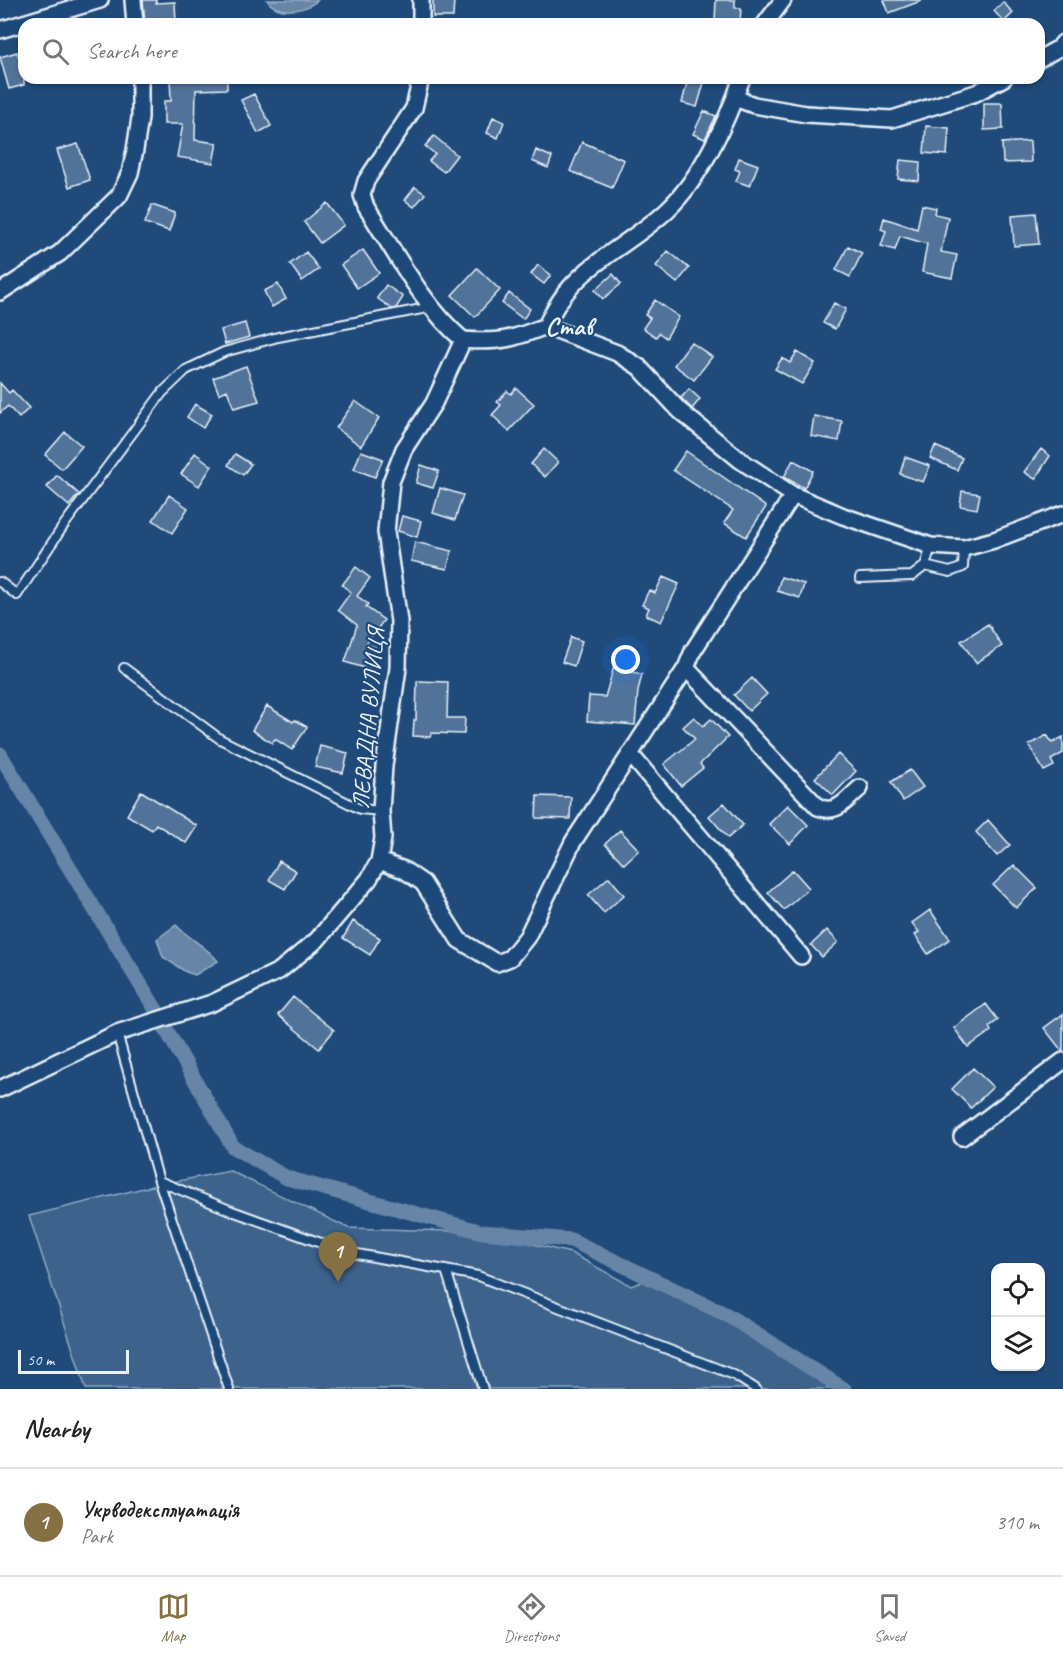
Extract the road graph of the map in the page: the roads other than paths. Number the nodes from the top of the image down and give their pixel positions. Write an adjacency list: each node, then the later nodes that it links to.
1 (100, 0): 5 (street)
2 (133, 0): 6 (street)
3 (421, 0): 7 (street)
4 (783, 0): 8 (street)
5 (40, 18)
6 (134, 18)
7 (421, 18)
8 (770, 18)
9 (18, 25): 10 (street)
10 (0, 30)
11 (1062, 49): 12 (street)
12 (1045, 56)
13 (140, 84): 18 (street)
14 (420, 84): 19 (street)
15 (740, 84): 17 (street)
16 (993, 84): 17 (street)
17 (735, 98): 20 (street)
18 (0, 292)
19 (432, 307): 21 (street); 28 (lane)
20 (546, 326): 21 (street); 22 (street)
21 (463, 340): 33 (street, ЛЕВАДНА ВУЛИЦЯ)
22 (793, 495): 24 (street); 30 (street)
23 (1063, 514): 25 (street)
24 (931, 546): 25 (street); 26 (lane)
25 (964, 548): 26 (lane)
26 (925, 566): 27 (lane)
27 (860, 578)
28 (0, 582)
29 (124, 668): 33 (lane)
30 (686, 668): 31 (street); 32 (street)
31 (632, 755): 34 (street); 35 (street)
32 (860, 788)
33 (381, 811): 34 (street, ЛЕВАДНА ВУЛИЦЯ)
34 (379, 861): 36 (street, ЛЕВАДНА ВУЛИЦЯ)
35 (801, 956)
36 (117, 1033): 38 (street, ЛЕВАДНА ВУЛИЦЯ); 40 (lane)
37 (1063, 1061): 39 (street)
38 (0, 1089)
39 (962, 1137)
40 (159, 1181): 41 (lane); 42 (lane)
41 (446, 1270): 43 (lane); 44 (lane)
42 (229, 1389)
43 (483, 1389)
44 (756, 1389)

